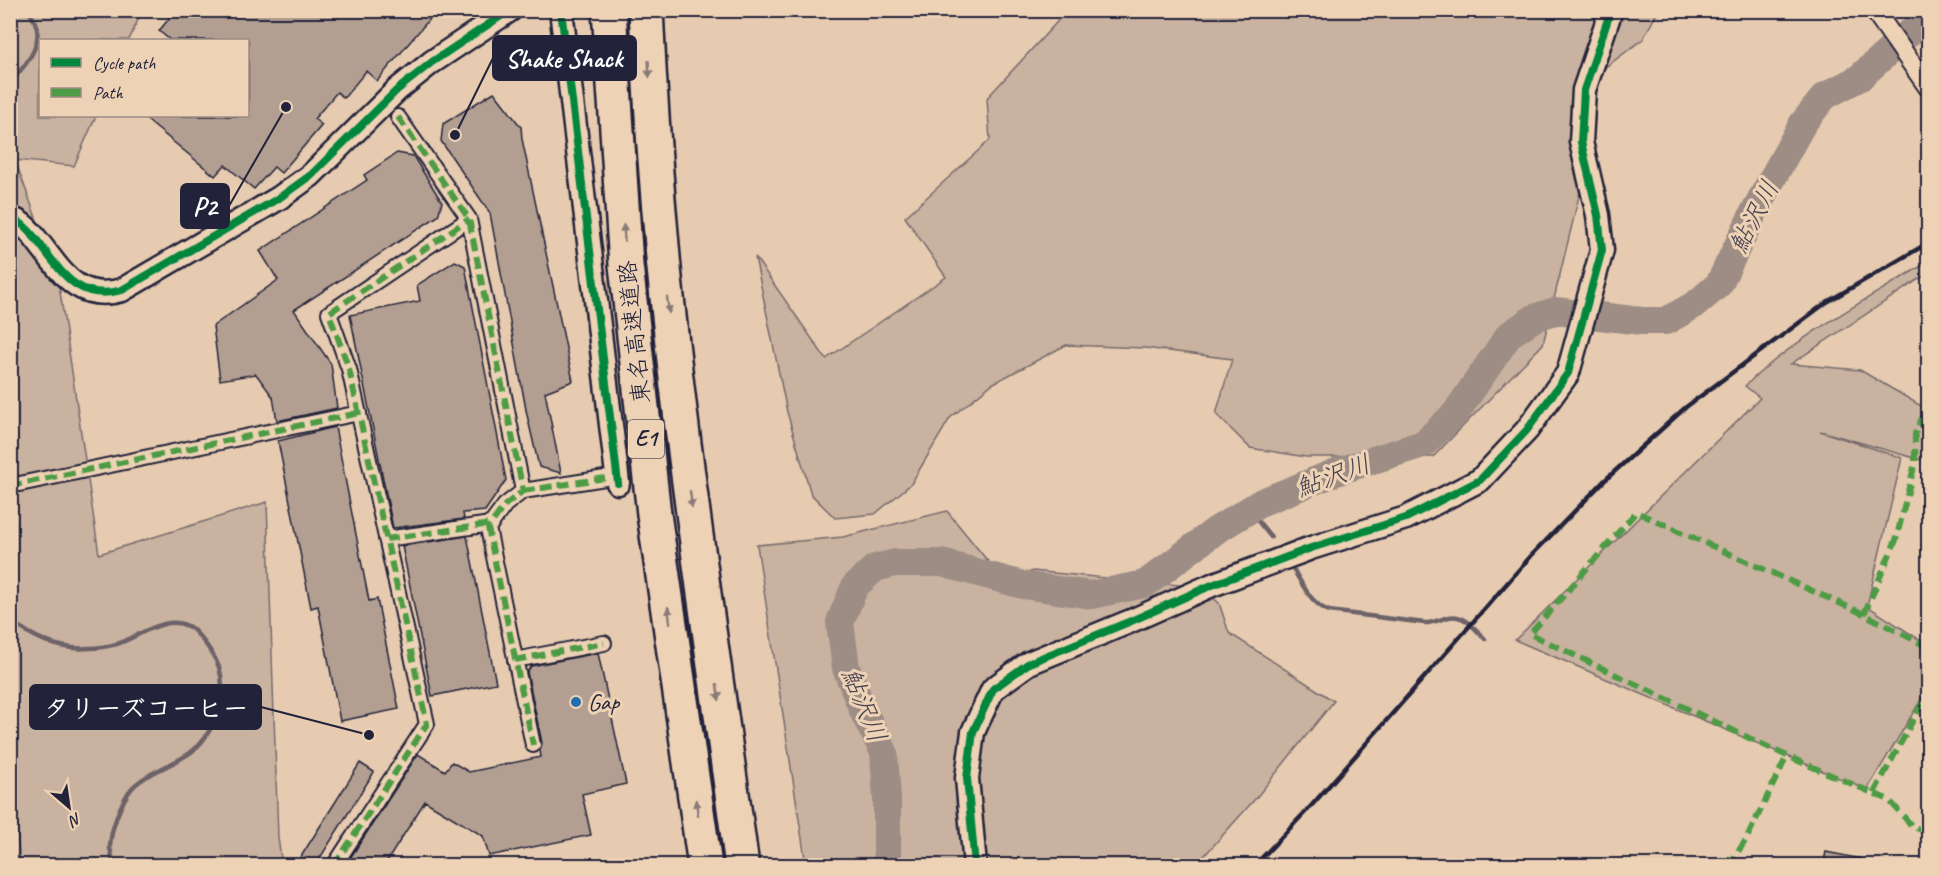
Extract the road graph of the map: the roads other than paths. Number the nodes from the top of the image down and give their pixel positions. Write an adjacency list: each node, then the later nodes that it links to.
1 (510, 10): 9 (street)
2 (561, 10): 12 (street)
3 (609, 10): 21 (highway, 東名高速道路 / E1, one-way to 3)
4 (646, 10): 22 (highway, 東名高速道路 / E1, one-way to 22)
5 (1611, 10): 23 (street)
6 (1874, 10): 7 (street)
7 (1929, 87)
8 (398, 117): 10 (street)
9 (10, 218)
10 (469, 219): 11 (street); 14 (street)
11 (359, 413): 13 (street); 16 (street)
12 (611, 481): 14 (street)
13 (10, 486)
14 (523, 491): 15 (street)
15 (491, 524): 16 (street); 18 (street)
16 (386, 539): 20 (street)
17 (604, 643): 18 (street)
18 (515, 660): 19 (street)
19 (533, 745)
20 (334, 866)
21 (705, 866)
22 (742, 866)
23 (975, 866)

